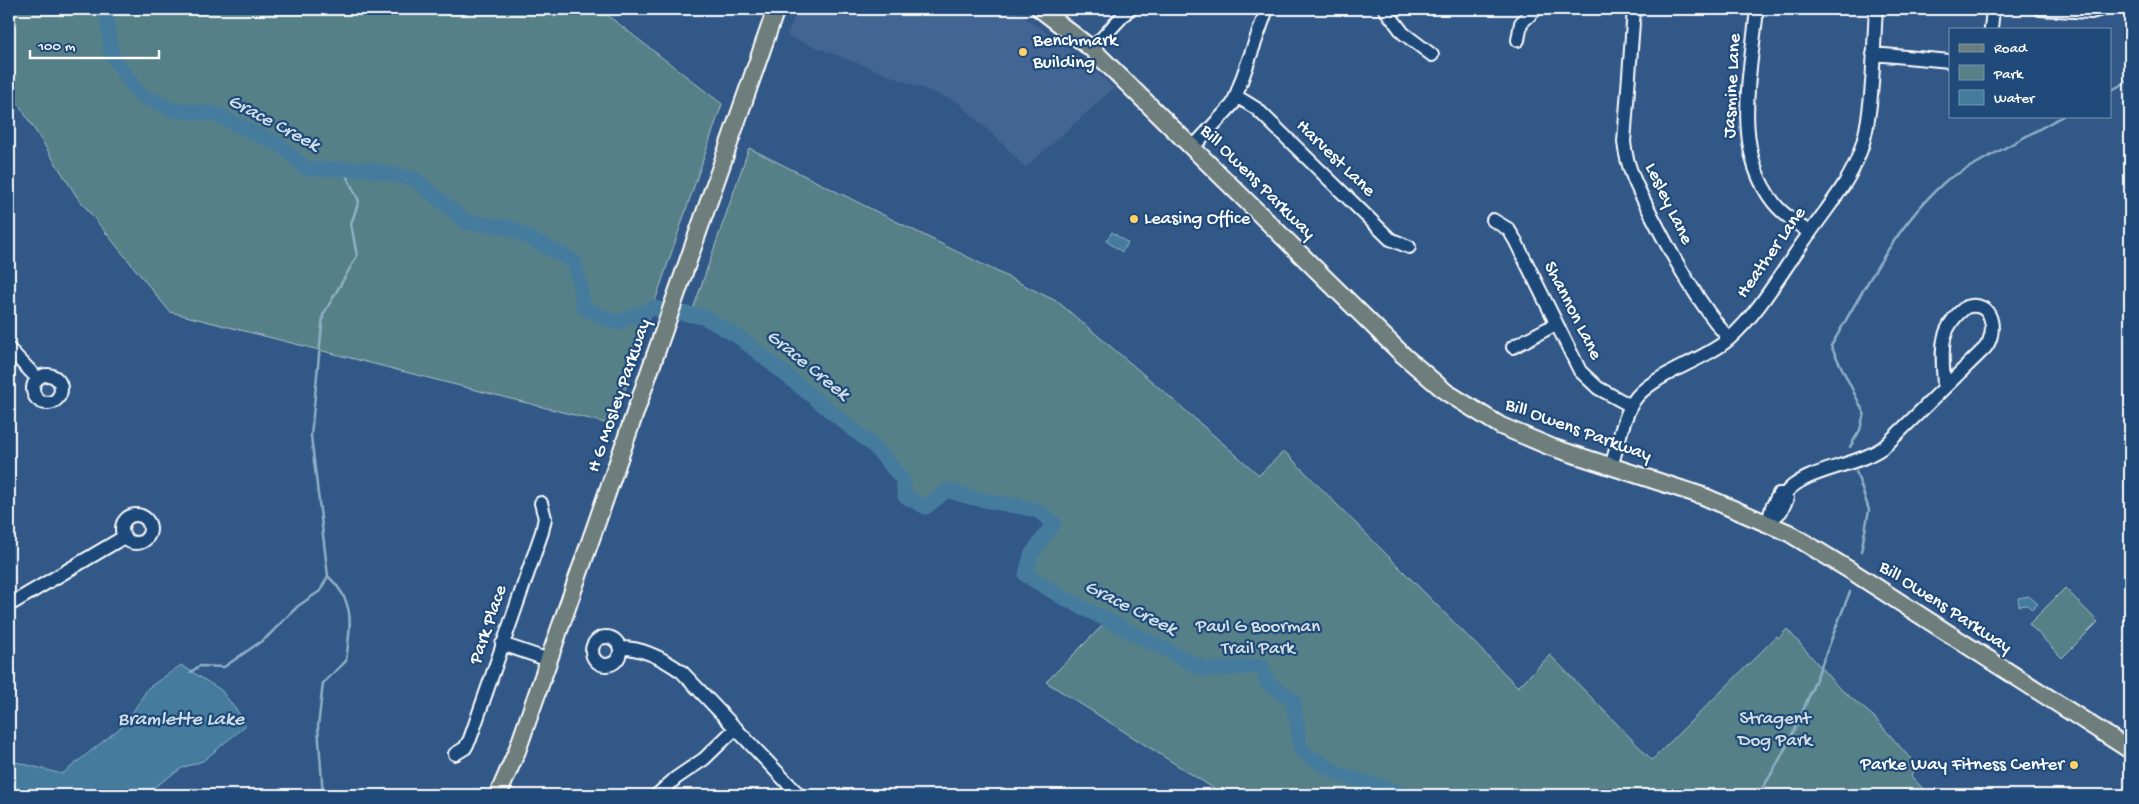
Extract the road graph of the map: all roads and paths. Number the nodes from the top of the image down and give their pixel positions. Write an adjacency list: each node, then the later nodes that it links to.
1 (776, 9): 38 (main road, H G Mosley Parkway)
2 (1040, 9): 15 (main road, Bill Owens Parkway)
3 (1129, 9): 15 (street)
4 (1268, 9): 19 (street)
5 (1385, 9): 17 (street)
6 (1536, 9): 14 (street)
7 (1634, 9): 25 (street, Lesley Lane)
8 (1757, 9): 22 (street, Jasmine Lane)
9 (1876, 9): 16 (street, Heather Lane)
10 (1992, 9): 13 (street)
11 (2040, 9): 12 (street)
12 (2102, 9)
13 (1991, 28)
14 (1518, 40)
15 (1092, 49): 20 (main road, Bill Owens Parkway)
16 (1873, 54): 18 (street); 22 (street, Heather Lane)
17 (1432, 55)
18 (1949, 61)
19 (1236, 96): 20 (street); 23 (street, Harvest Lane)
20 (1193, 147): 31 (main road, Bill Owens Parkway)
21 (1493, 220): 24 (street, Shannon Lane)
22 (1810, 233): 25 (street, Heather Lane)
23 (1409, 247)
24 (1556, 324): 26 (street); 30 (street, Shannon Lane)
25 (1730, 339): 30 (street, Heather Lane)
26 (1513, 347)
27 (9, 349): 28 (street)
28 (37, 378)
29 (1944, 388): 29 (street); 33 (street)
30 (1631, 406): 31 (street, Heather Lane)
31 (1611, 466): 33 (main road, Bill Owens Parkway)
32 (541, 503): 36 (street, Park Place)
33 (1768, 523): 40 (main road, Bill Owens Parkway)
34 (124, 537): 35 (street)
35 (9, 605)
36 (502, 644): 38 (street); 41 (street, Park Place)
37 (620, 648): 39 (street)
38 (549, 660): 42 (main road, H G Mosley Parkway)
39 (736, 728): 43 (street); 44 (street)
40 (2130, 750)
41 (455, 754)
42 (498, 795)
43 (657, 795)
44 (799, 795)

